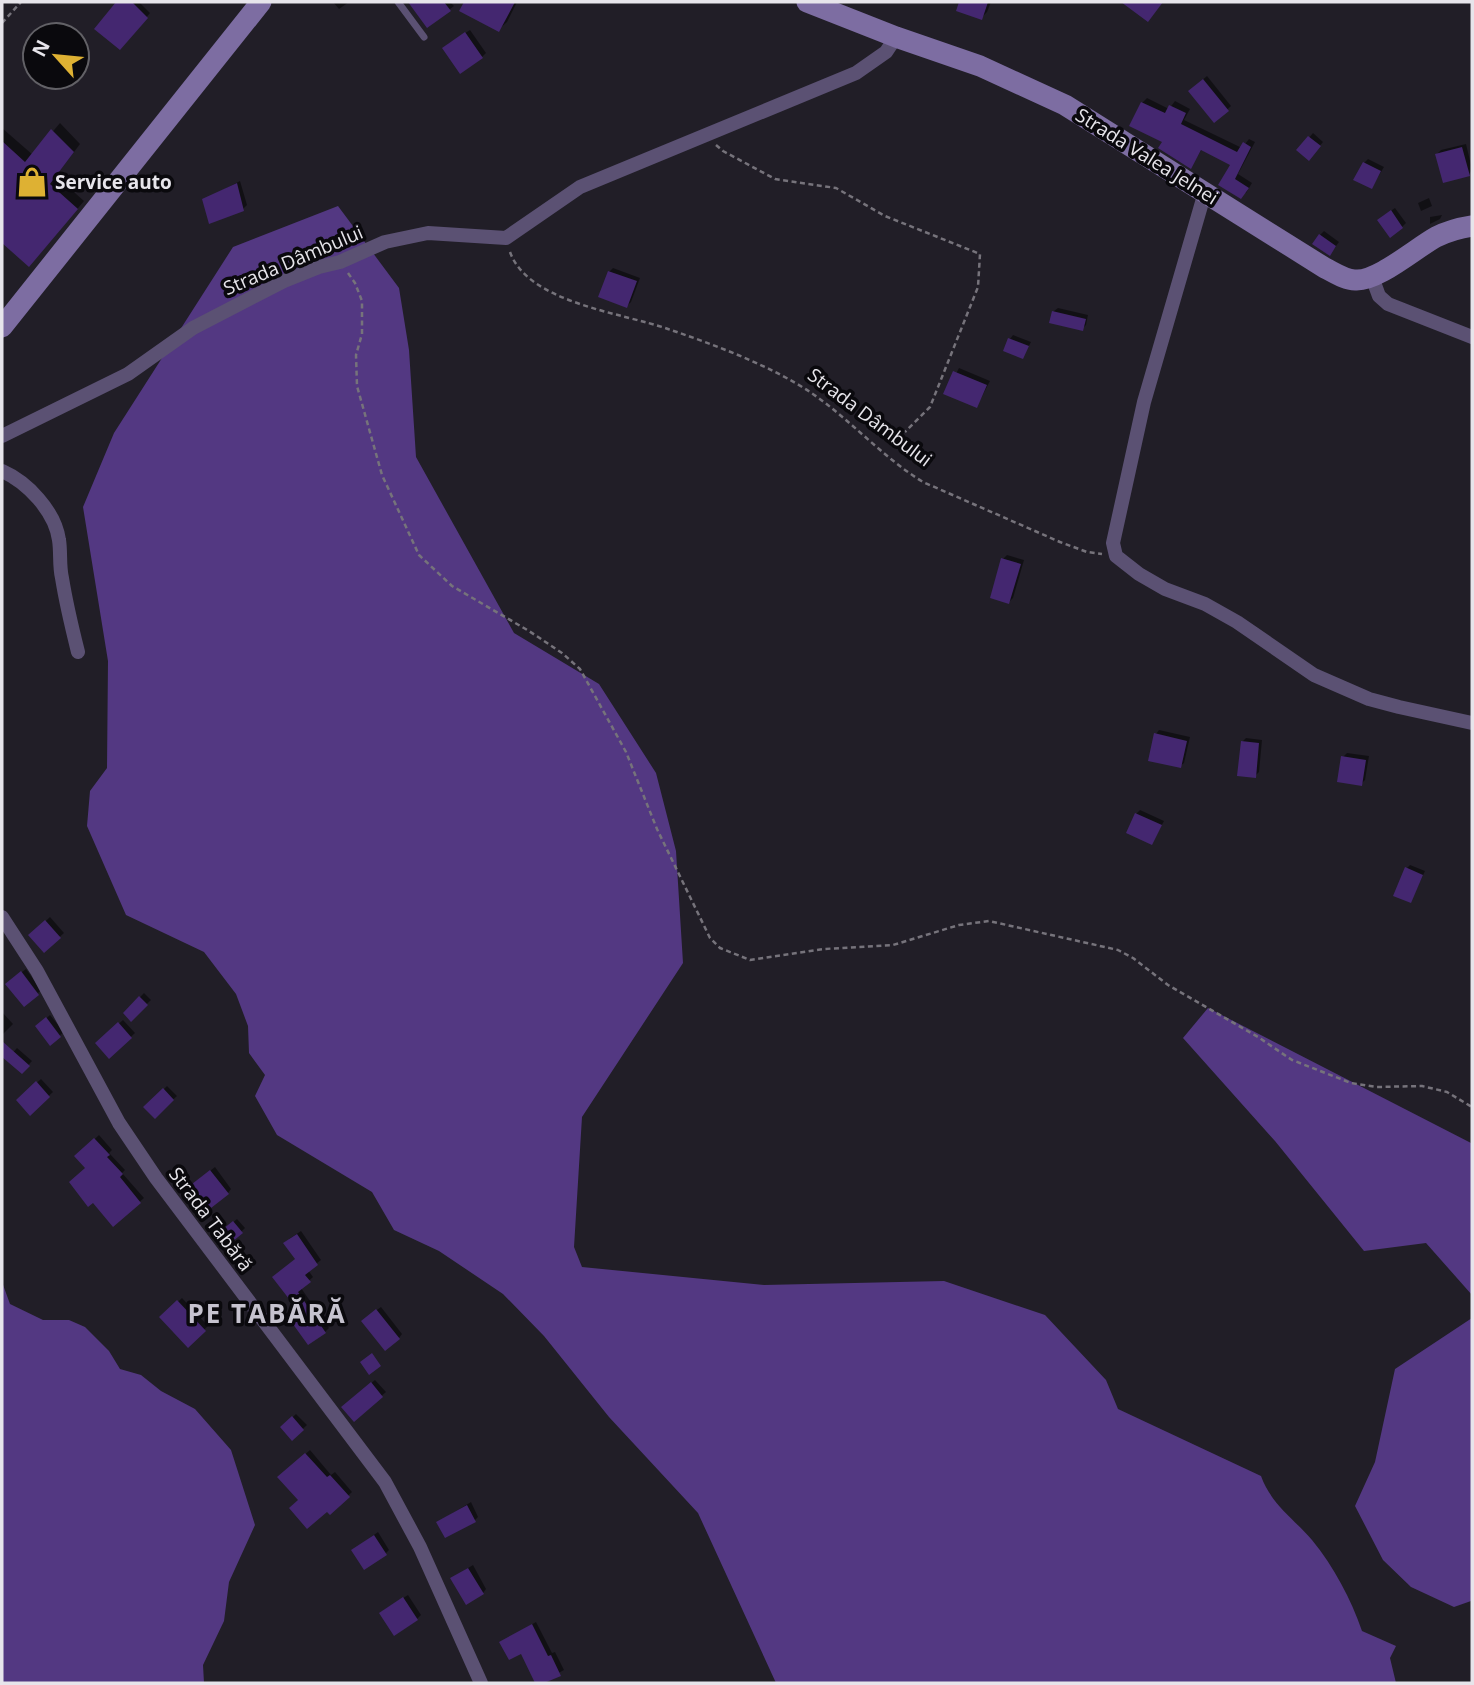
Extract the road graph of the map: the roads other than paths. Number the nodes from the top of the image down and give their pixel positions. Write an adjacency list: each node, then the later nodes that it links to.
1 (261, 2): 9 (main road)
2 (398, 2): 4 (lane)
3 (807, 2): 5 (main road, Strada Valea Jelnei)
4 (424, 37)
5 (896, 37): 6 (main road, Strada Valea Jelnei); 11 (street, Strada Dâmbului)
6 (1205, 192): 8 (main road, Strada Valea Jelnei); 14 (street)
7 (1472, 226): 8 (main road)
8 (1372, 277): 10 (street)
9 (2, 327)
10 (1472, 337)
11 (2, 436)
12 (2, 471): 13 (street)
13 (78, 652)
14 (1472, 723)
15 (2, 917): 16 (street, Strada Tabără)
16 (481, 1683)

